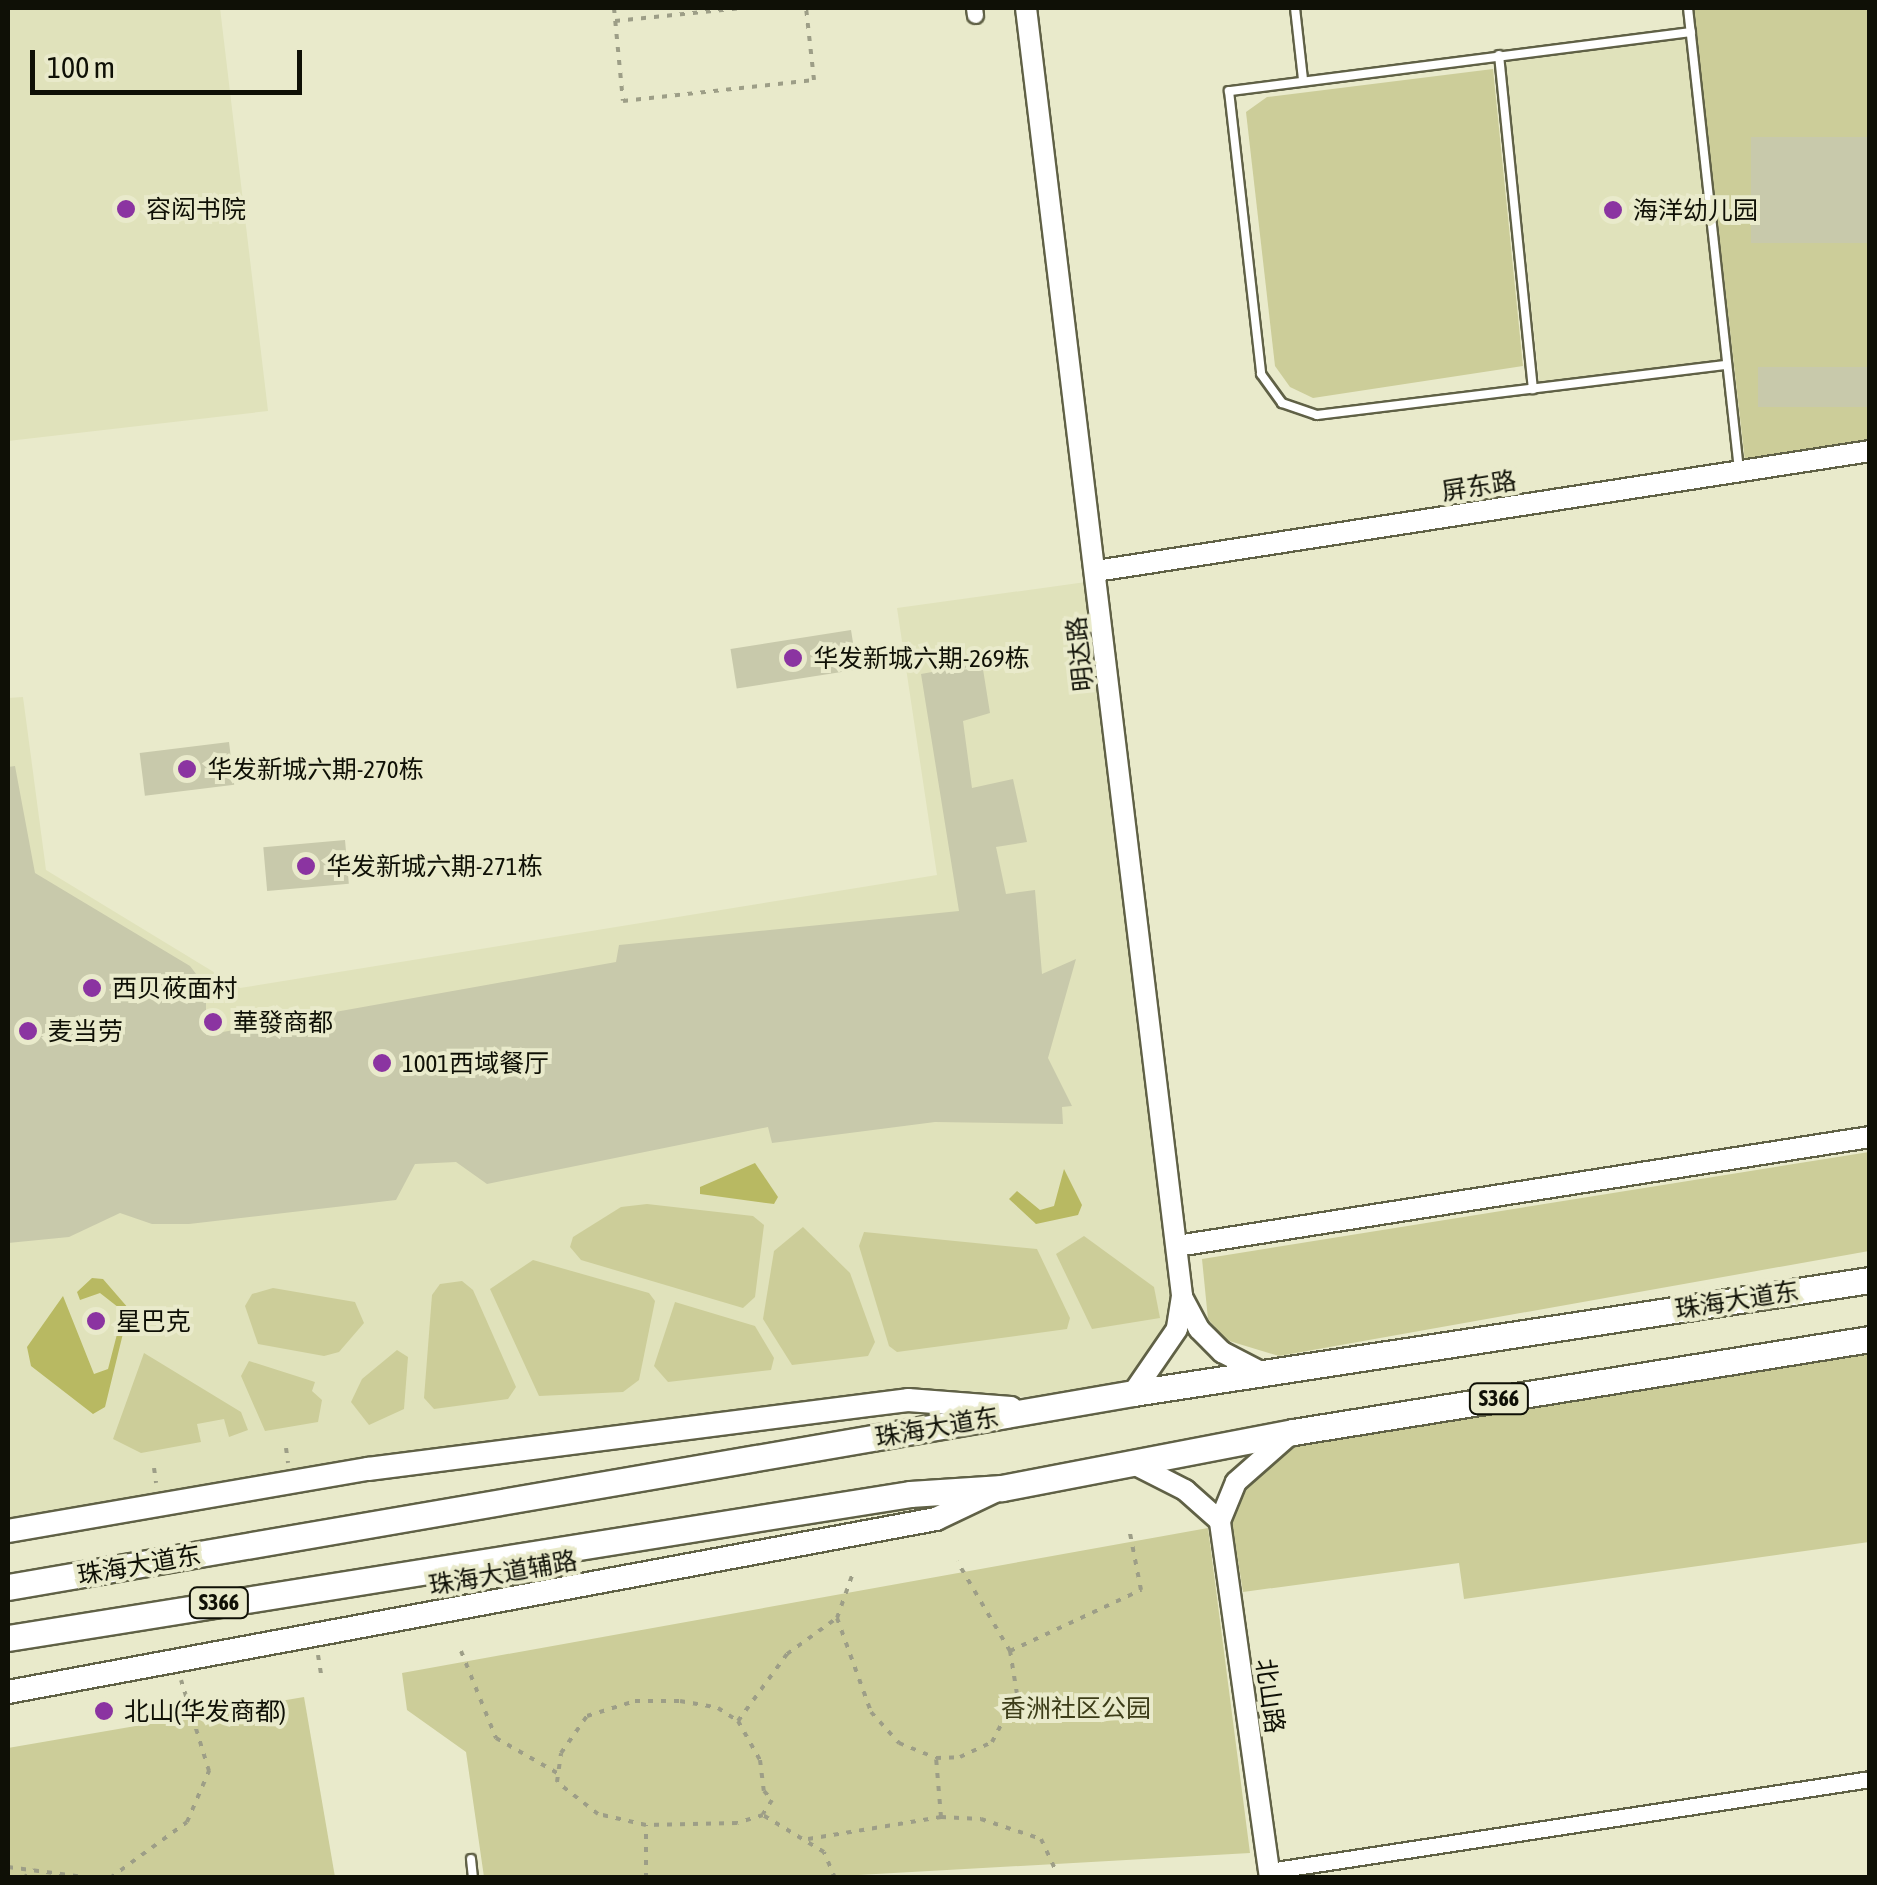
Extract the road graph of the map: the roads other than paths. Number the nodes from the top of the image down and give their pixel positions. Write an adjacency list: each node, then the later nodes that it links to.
1 (1026, 8): 11 (street, 明达路)
2 (1295, 8): 6 (lane)
3 (1688, 8): 4 (lane)
4 (1691, 32): 5 (lane); 7 (lane)
5 (1499, 55): 6 (lane); 8 (lane)
6 (1303, 79): 8 (lane)
7 (1727, 365): 8 (lane); 10 (lane)
8 (1533, 389)
9 (1870, 451): 10 (street, 屏东路)
10 (1739, 470): 11 (street, 屏东路)
11 (1096, 571): 13 (street, 明达路)
12 (1870, 1137): 13 (street)
13 (1177, 1246): 15 (street, 明达路)
14 (1870, 1280): 17 (highway, 珠海大道东 / S366)
15 (1182, 1296): 17 (street, 明达路); 18 (street, 明达路)
16 (1870, 1339): 20 (highway, 珠海大道东 / S366)
17 (1261, 1372): 18 (highway, 珠海大道东 / S366)
18 (1132, 1393): 19 (highway, 珠海大道东 / S366)
19 (1034, 1410): 24 (main road); 25 (highway, 珠海大道东 / S366)
20 (1292, 1432): 21 (highway, 珠海大道东 / S366); 23 (street)
21 (1130, 1462): 22 (highway, 珠海大道东 / S366); 23 (street)
22 (1002, 1488): 26 (highway, 珠海大道东 / S366); 27 (main road, 珠海大道辅路)
23 (1220, 1521): 30 (street, 北山路)
24 (8, 1531)
25 (8, 1587)
26 (8, 1638)
27 (8, 1692)
28 (1870, 1780): 30 (street)
29 (471, 1859): 31 (lane)
30 (1270, 1874)
31 (473, 1878)

